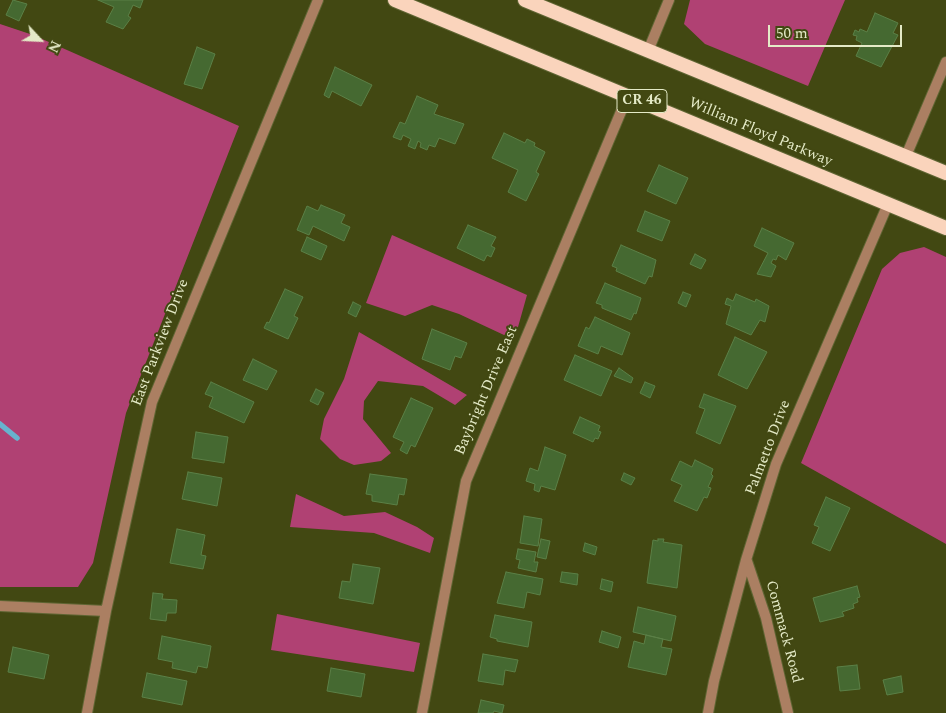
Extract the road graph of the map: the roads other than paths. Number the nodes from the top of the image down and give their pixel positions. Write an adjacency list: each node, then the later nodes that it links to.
1 (318, 0): 14 (street, East Parkview Drive)
2 (395, 0): 7 (highway, William Floyd Parkway / CR 46)
3 (525, 0): 5 (highway)
4 (669, 0): 5 (street)
5 (648, 51): 8 (highway)
6 (946, 62): 8 (street)
7 (628, 95): 10 (highway, William Floyd Parkway / CR 46); 16 (street, Baybright Drive East)
8 (906, 156): 9 (highway)
9 (946, 173)
10 (888, 204): 11 (highway, William Floyd Parkway / CR 46); 12 (street, Palmetto Drive)
11 (946, 228)
12 (746, 560): 17 (street, Palmetto Drive); 18 (street, Commack Road)
13 (0, 606): 14 (street)
14 (106, 610): 15 (street, East Parkview Drive)
15 (87, 713)
16 (422, 713)
17 (708, 713)
18 (788, 713)

